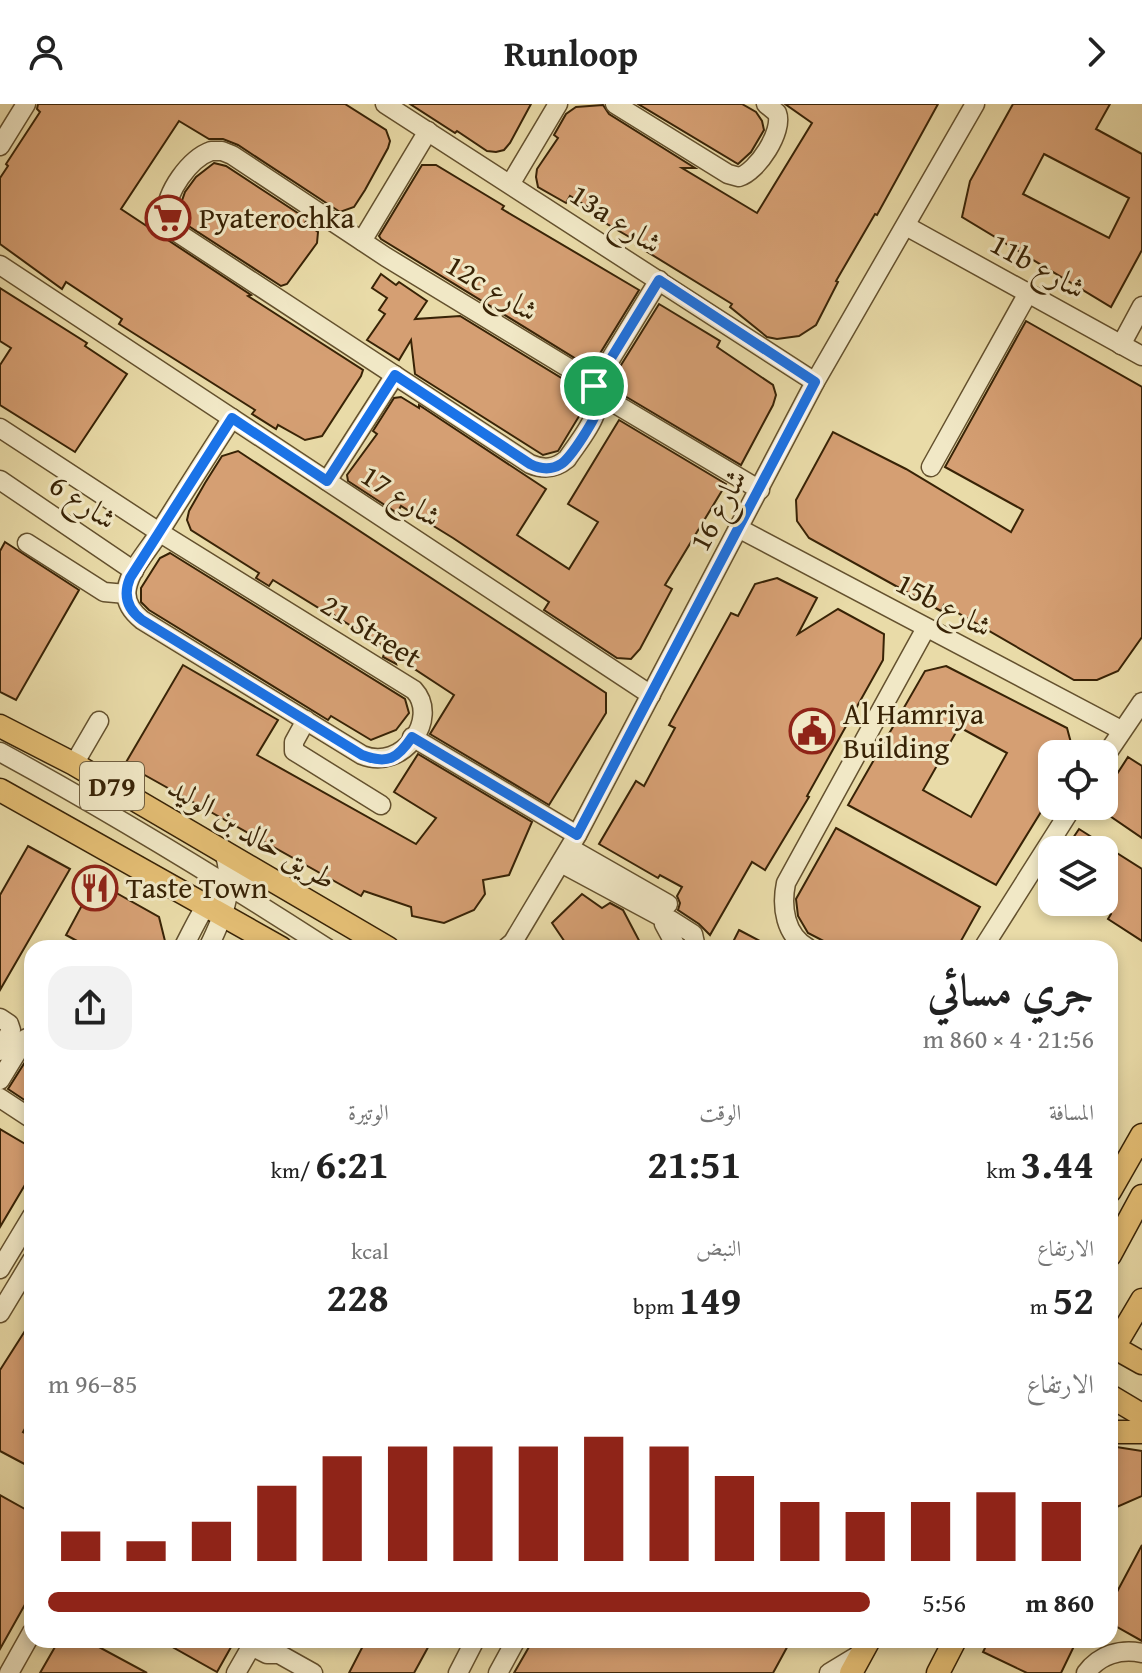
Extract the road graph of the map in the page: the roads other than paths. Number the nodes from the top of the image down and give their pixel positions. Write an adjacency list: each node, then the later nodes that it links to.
1 (26, 104): 8 (street)
2 (385, 104): 7 (street, 13a شارع)
3 (558, 104): 9 (street)
4 (615, 104): 5 (street)
5 (766, 104)
6 (975, 104): 10 (street, شارع 16)
7 (428, 131): 9 (street, 13a شارع); 11 (street)
8 (0, 146)
9 (511, 183): 13 (street, 13a شارع)
10 (906, 226): 14 (street, 11b شارع); 19 (street, شارع 16)
11 (362, 241): 18 (street, 12c شارع); 20 (street, 12c شارع)
12 (0, 265): 21 (street, شارع 17)
13 (659, 280): 19 (street, 13a شارع); 20 (street)
14 (1028, 293): 16 (street, 11b شارع); 23 (street)
15 (1142, 306): 16 (street)
16 (1121, 345): 17 (street, 11b شارع)
17 (1142, 356)
18 (395, 375): 20 (street, 12c شارع); 25 (street)
19 (815, 382): 26 (street, شارع 16)
20 (596, 389): 26 (street)
21 (232, 418): 25 (street, شارع 17); 28 (street)
22 (0, 428): 28 (street)
23 (931, 467)
24 (0, 480): 30 (street, شارع 6)
25 (327, 481): 33 (street, شارع 17)
26 (760, 490): 27 (street, شارع 16)
27 (740, 529): 32 (street, 15b شارع); 33 (street, شارع 16)
28 (159, 532): 30 (street); 39 (street, 21 Street)
29 (27, 543): 31 (street)
30 (134, 571): 31 (street)
31 (126, 594): 35 (street)
32 (926, 628): 38 (street, 15b شارع); 60 (street)
33 (651, 695): 47 (street, شارع 16)
34 (1142, 702): 38 (street)
35 (306, 720): 39 (street); 44 (street)
36 (99, 721): 42 (street)
37 (0, 726): 42 (main road, طريق خالد بن الوليد / D79)
38 (1121, 730): 40 (street)
39 (412, 737): 47 (street)
40 (1115, 740)
41 (0, 752): 49 (street)
42 (74, 764): 46 (main road, طريق خالد بن الوليد / D79)
43 (0, 790): 50 (main road, D79)
44 (381, 805)
45 (1064, 820): 61 (street)
46 (223, 849): 48 (main road, طريق خالد بن الوليد / D79); 49 (street)
47 (569, 849): 51 (street); 57 (street, شارع 16)
48 (262, 873): 49 (street); 56 (main road, طريق خالد بن الوليد / D79)
49 (229, 884): 50 (street); 55 (street)
50 (215, 909): 52 (street); 53 (street); 54 (main road, D79)
51 (667, 912): 58 (street); 59 (street)
52 (190, 940)
53 (209, 940)
54 (262, 940)
55 (315, 940)
56 (375, 940)
57 (514, 940)
58 (673, 940)
59 (694, 940)
60 (799, 940)
61 (988, 940)
62 (0, 1018): 64 (street)
63 (24, 1041): 65 (street)
64 (0, 1051)
65 (0, 1080)
66 (0, 1098): 67 (street)
67 (24, 1114)
68 (1142, 1135): 69 (main road)
69 (1118, 1171)
70 (1142, 1196): 72 (main road)
71 (24, 1229): 73 (street)
72 (1118, 1240)
73 (0, 1269)
74 (24, 1273): 76 (street)
75 (1142, 1300): 77 (main road)
76 (0, 1313)
77 (1118, 1338)
78 (1118, 1352): 79 (main road)
79 (1142, 1363)
80 (1118, 1401): 81 (main road)
81 (1142, 1415)
82 (1118, 1432): 83 (main road)
83 (1142, 1432)
84 (24, 1646): 92 (street)
85 (253, 1648): 93 (street)
86 (262, 1648): 94 (street)
87 (471, 1648): 95 (street)
88 (512, 1648): 96 (street)
89 (951, 1648): 98 (main road)
90 (1142, 1653): 99 (street)
91 (861, 1655): 97 (street)
92 (9, 1673)
93 (236, 1673)
94 (313, 1673)
95 (458, 1673)
96 (498, 1673)
97 (829, 1673)
98 (938, 1673)
99 (1086, 1673)

